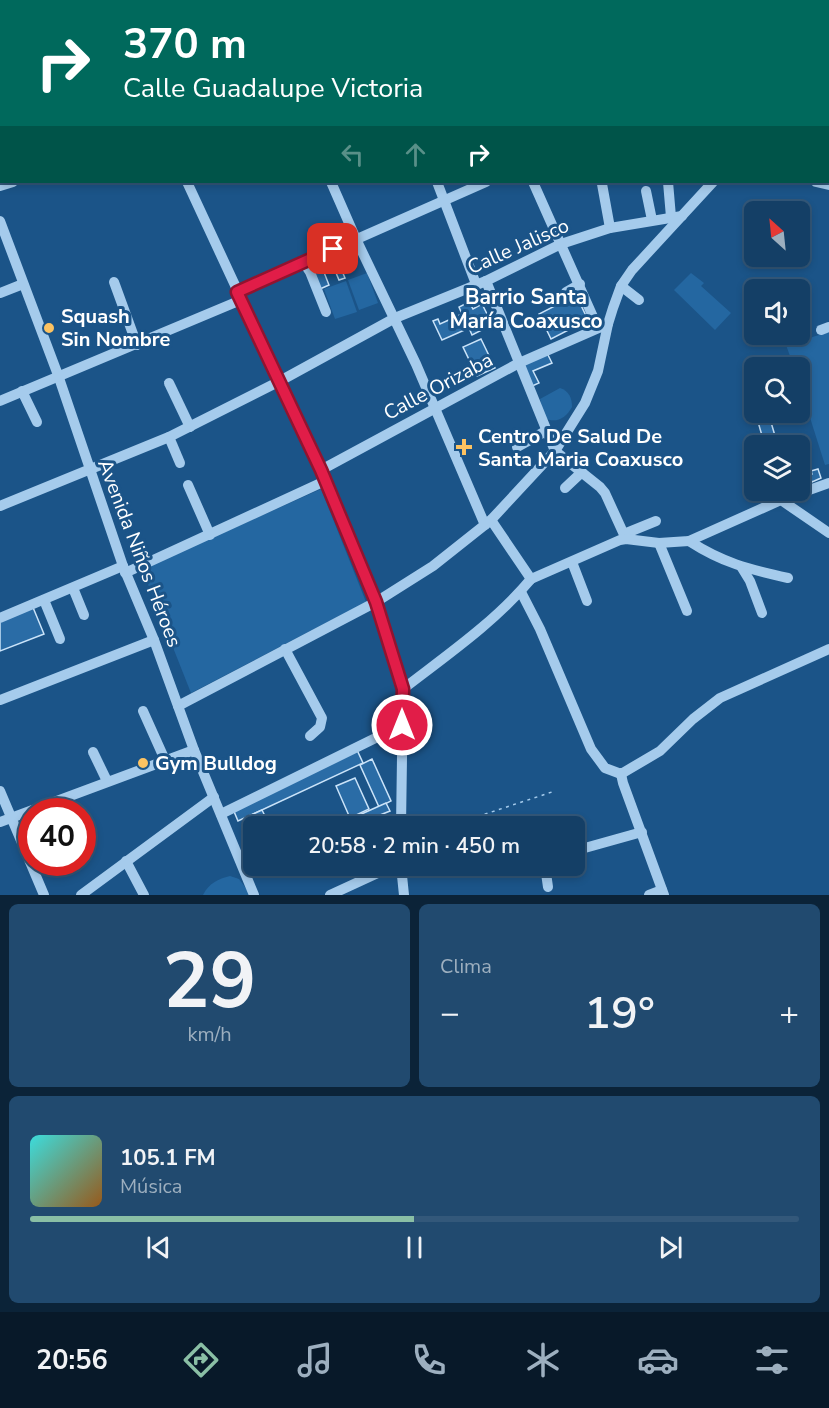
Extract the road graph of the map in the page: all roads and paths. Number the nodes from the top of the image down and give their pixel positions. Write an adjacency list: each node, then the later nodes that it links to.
1 (187, 183): 25 (street)
2 (331, 183): 15 (street)
3 (437, 183): 10 (street)
4 (484, 183): 10 (street)
5 (533, 183): 16 (street)
6 (668, 183): 11 (street)
7 (712, 183): 11 (street)
8 (602, 184): 14 (street)
9 (646, 191): 12 (street)
10 (444, 199): 15 (street); 19 (street)
11 (677, 217): 12 (street, Calle Jalisco); 22 (street)
12 (652, 220): 14 (street, Calle Jalisco)
13 (0, 221): 20 (street, Avenida Niños Héroes)
14 (610, 228): 16 (street, Calle Jalisco)
15 (356, 239): 17 (street); 28 (street)
16 (561, 244): 19 (street, Calle Jalisco); 21 (street)
17 (304, 263): 25 (street); 27 (street)
18 (114, 282): 30 (street)
19 (481, 282): 28 (street, Calle Jalisco); 31 (street)
20 (23, 284): 24 (street); 32 (street, Avenida Niños Héroes)
21 (579, 284): 23 (street); 29 (street)
22 (621, 286): 26 (street); 29 (street)
23 (566, 292)
24 (0, 293)
25 (239, 296): 30 (street); 33 (street)
26 (639, 300)
27 (326, 312)
28 (395, 318): 33 (street, Calle Jalisco); 37 (street)
29 (603, 326): 31 (street, Calle Orizaba); 43 (street)
30 (137, 345): 32 (street)
31 (519, 363): 37 (street, Calle Orizaba); 40 (street)
32 (58, 375): 35 (street); 46 (street, Avenida Niños Héroes)
33 (280, 381): 39 (street, Calle Jalisco); 45 (street)
34 (169, 383): 39 (street)
35 (22, 391): 36 (street); 38 (street)
36 (0, 401)
37 (434, 408): 45 (street, Calle Orizaba); 57 (street)
38 (37, 422)
39 (190, 427): 41 (street, Calle Jalisco)
40 (546, 431): 42 (street); 43 (street)
41 (169, 437): 44 (street); 46 (street, Calle Jalisco)
42 (517, 447)
43 (555, 451): 47 (street); 57 (street)
44 (180, 463)
45 (321, 470): 48 (street)
46 (89, 471): 55 (street, Calle Jalisco); 65 (street, Avenida Niños Héroes)
47 (582, 472): 51 (street); 60 (street)
48 (326, 481): 59 (street); 72 (street)
49 (829, 483): 52 (street)
50 (188, 485): 59 (street)
51 (566, 488)
52 (810, 490)
53 (779, 501): 61 (street)
54 (782, 501): 58 (street)
55 (0, 506)
56 (656, 521): 60 (street)
57 (488, 523): 67 (street); 72 (street)
58 (829, 533)
59 (210, 535): 65 (street)
60 (625, 536): 62 (street); 63 (street)
61 (689, 541): 62 (street); 64 (street)
62 (659, 543): 73 (street)
63 (572, 562): 67 (street); 71 (street)
64 (742, 568): 66 (street); 74 (street)
65 (124, 569): 68 (street); 78 (street, Avenida Niños Héroes)
66 (788, 578)
67 (531, 579): 69 (street)
68 (73, 588): 70 (street); 75 (street)
69 (521, 592): 81 (street); 90 (street)
70 (44, 600): 76 (street); 77 (street)
71 (587, 601)
72 (376, 602): 80 (street); 81 (street)
73 (687, 611)
74 (762, 613)
75 (84, 615)
76 (0, 618)
77 (60, 639)
78 (153, 640): 82 (street); 83 (street, Avenida Niños Héroes)
79 (829, 649): 90 (street)
80 (285, 650): 83 (street); 86 (street)
81 (403, 689): 85 (street)
82 (0, 700)
83 (178, 706): 87 (street, Avenida Niños Héroes)
84 (142, 711): 89 (street)
85 (402, 725): 95 (street); 96 (street)
86 (310, 736)
87 (194, 750): 89 (street); 94 (street, Avenida Niños Héroes)
88 (93, 752): 91 (street)
89 (165, 760): 91 (street)
90 (621, 774): 100 (street)
91 (107, 781): 98 (street)
92 (0, 791): 98 (street)
93 (555, 791): 97 (path)
94 (214, 797): 95 (street, Avenida Niños Héroes); 102 (street)
95 (221, 814): 111 (street, Avenida Niños Héroes)
96 (401, 816)
97 (479, 816)
98 (11, 818): 99 (street); 108 (street)
99 (0, 822)
100 (642, 832): 101 (street); 107 (street)
101 (585, 848)
102 (126, 861): 109 (street); 110 (street)
103 (371, 876): 112 (street)
104 (402, 876): 113 (street)
105 (546, 876): 106 (street)
106 (548, 887)
107 (663, 893): 114 (street)
108 (44, 895)
109 (81, 895)
110 (144, 895)
111 (255, 895)
112 (330, 895)
113 (404, 895)
114 (649, 895)

